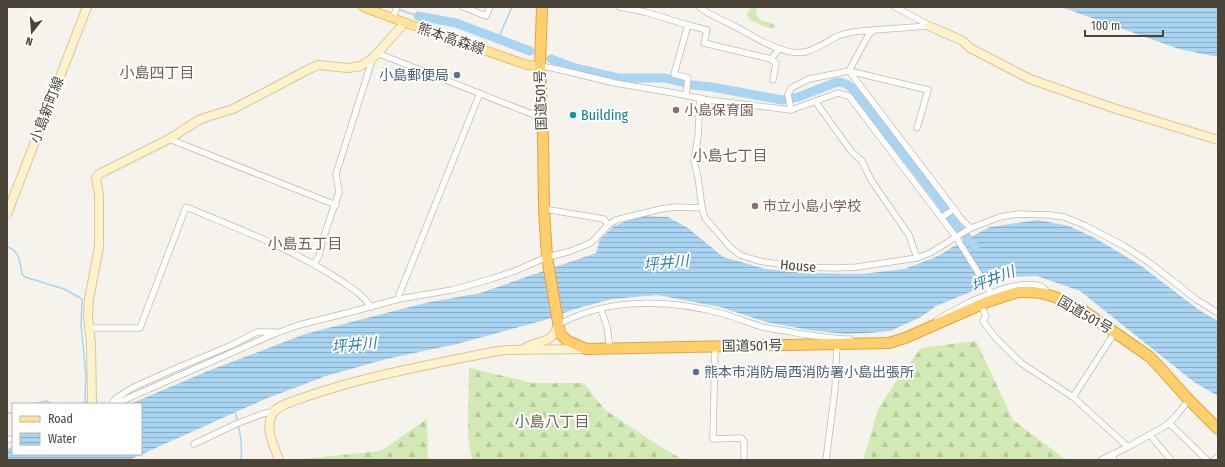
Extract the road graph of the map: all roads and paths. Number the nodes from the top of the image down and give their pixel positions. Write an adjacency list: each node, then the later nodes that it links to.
1 (88, 7): 35 (street, 小島新町線)
2 (364, 7): 11 (main road, 熊本高森線)
3 (397, 7): 11 (street)
4 (463, 7): 5 (street)
5 (490, 7)
6 (542, 7): 19 (highway, 国道501号)
7 (619, 7): 10 (street)
8 (699, 7): 16 (street)
9 (895, 7): 14 (street)
10 (630, 8): 13 (street)
11 (393, 18): 12 (main road, 熊本高森線)
12 (403, 22): 17 (street); 19 (main road, 熊本高森線)
13 (688, 25): 18 (street); 23 (street)
14 (929, 26): 15 (street); 30 (street)
15 (874, 30): 16 (street); 20 (street)
16 (779, 48): 18 (street)
17 (375, 55): 22 (street); 29 (street); 31 (street)
18 (771, 59): 21 (street)
19 (540, 66): 23 (street); 27 (highway, 国道501号)
20 (849, 71): 26 (street); 28 (street); 34 (street)
21 (773, 80)
22 (480, 93): 27 (street); 45 (street)
23 (686, 95): 24 (street)
24 (700, 98): 26 (street); 32 (street)
25 (815, 101): 26 (street); 36 (street); 40 (street)
26 (791, 110)
27 (542, 118): 33 (highway, 国道501号)
28 (917, 128)
29 (169, 140): 31 (street); 52 (street)
30 (1218, 140)
31 (336, 205): 42 (street)
32 (702, 208): 37 (street); 40 (street, House)
33 (544, 209): 37 (street); 41 (highway, 国道501号)
34 (954, 209): 36 (street); 38 (street)
35 (7, 214)
36 (941, 218): 39 (street)
37 (608, 225): 41 (street)
38 (970, 228): 39 (street, House); 49 (street, House)
39 (957, 238): 40 (street, House); 43 (street)
40 (917, 258)
41 (548, 259): 47 (street); 50 (highway, 国道501号)
42 (314, 264): 47 (street); 52 (street)
43 (990, 291): 44 (street); 51 (street)
44 (1046, 294): 46 (highway, 国道501号); 53 (highway, 国道501号)
45 (400, 295)
46 (981, 305): 51 (highway, 国道501号); 59 (street)
47 (370, 307): 62 (street)
48 (601, 309): 50 (street); 51 (street); 57 (street)
49 (1218, 313)
50 (558, 324): 56 (highway, 国道501号); 58 (street)
51 (932, 326): 54 (highway, 国道501号)
52 (90, 328): 61 (street)
53 (1115, 332): 59 (street); 60 (highway, 国道501号)
54 (837, 344): 55 (highway, 国道501号); 73 (street)
55 (715, 347): 57 (highway, 国道501号); 72 (street)
56 (586, 349): 57 (highway, 国道501号); 58 (street)
57 (610, 349)
58 (522, 350): 63 (street)
59 (1073, 397): 68 (street)
60 (1189, 400): 64 (street); 65 (highway, 国道501号)
61 (92, 403)
62 (115, 403)
63 (274, 412): 67 (street); 71 (street)
64 (1169, 423): 66 (street); 77 (street)
65 (1218, 429)
66 (1150, 435): 68 (street); 76 (street)
67 (194, 444)
68 (1128, 447): 69 (street)
69 (1112, 454): 74 (street); 75 (street)
70 (1218, 457): 78 (street)
71 (279, 460)
72 (744, 460)
73 (826, 460)
74 (1101, 460)
75 (1114, 460)
76 (1171, 460)
77 (1207, 460)
78 (1214, 460)

